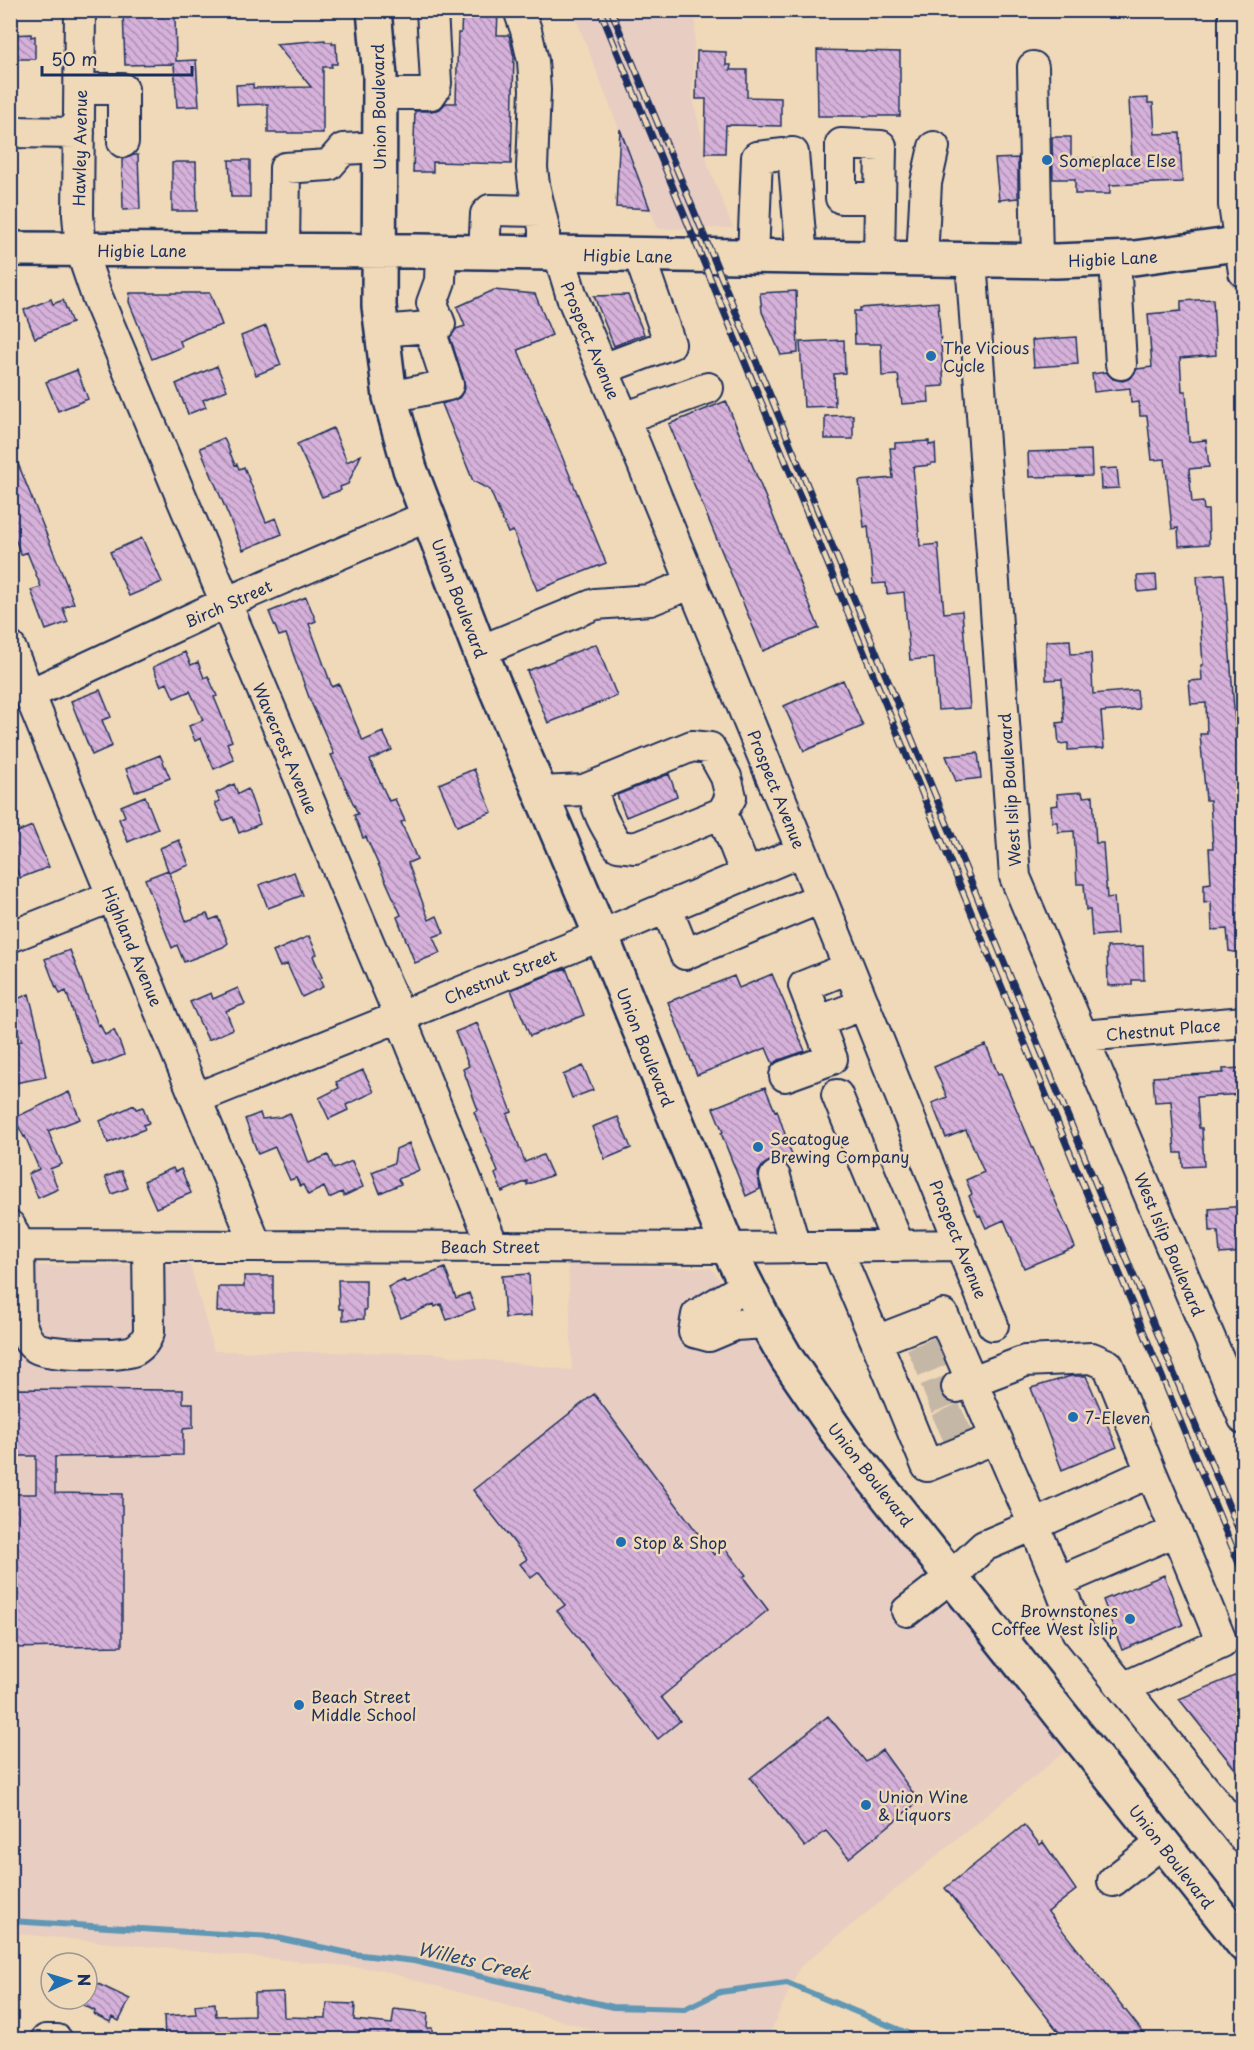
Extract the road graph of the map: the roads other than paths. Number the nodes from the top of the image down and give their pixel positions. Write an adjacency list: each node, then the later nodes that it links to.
1 (80, 10): 7 (street, Hawley Avenue)
2 (374, 10): 8 (main road, Union Boulevard)
3 (432, 10): 8 (street)
4 (519, 10): 15 (street, Prospect Avenue)
5 (1234, 10): 22 (street)
6 (1033, 67): 31 (street)
7 (80, 89): 10 (street, Hawley Avenue); 11 (street)
8 (380, 94): 12 (main road, Union Boulevard)
9 (10, 132): 10 (street)
10 (79, 133): 17 (street, Hawley Avenue)
11 (123, 142)
12 (380, 147): 18 (street); 19 (main road, Union Boulevard)
13 (934, 147): 28 (street)
14 (880, 198): 27 (street)
15 (540, 211): 21 (street); 23 (street, Prospect Avenue)
16 (10, 249): 17 (main road, Higbie Lane)
17 (81, 250): 18 (main road, Higbie Lane); 41 (street, Wavecrest Avenue)
18 (284, 251): 19 (main road, Higbie Lane)
19 (379, 251): 20 (main road, Higbie Lane); 33 (main road, Union Boulevard)
20 (441, 252): 21 (main road, Higbie Lane); 32 (street)
21 (484, 253): 23 (main road, Higbie Lane)
22 (1242, 253): 29 (main road, Higbie Lane)
23 (552, 254): 24 (main road, Higbie Lane); 35 (street, Prospect Avenue)
24 (639, 255): 25 (main road, Higbie Lane); 35 (street)
25 (753, 257): 26 (main road, Higbie Lane); 26 (street)
26 (802, 258): 27 (main road, Higbie Lane)
27 (879, 259): 28 (main road, Higbie Lane)
28 (922, 259): 30 (main road, Higbie Lane)
29 (1115, 259): 31 (main road, Higbie Lane); 34 (street)
30 (970, 260): 31 (main road, Higbie Lane); 60 (street, West Islip Boulevard)
31 (1037, 260)
32 (421, 328): 33 (street); 37 (street)
33 (381, 331): 37 (main road, Union Boulevard)
34 (1121, 364)
35 (603, 369): 38 (street, Prospect Avenue)
36 (708, 388): 38 (street)
37 (390, 397): 39 (main road, Union Boulevard)
38 (624, 418): 40 (street, Prospect Avenue)
39 (428, 516): 41 (street, Birch Street); 43 (main road, Union Boulevard)
40 (692, 583): 43 (street); 48 (street, Prospect Avenue)
41 (225, 603): 44 (street, Birch Street); 57 (street, Wavecrest Avenue)
42 (10, 647): 44 (street, Highland Avenue)
43 (480, 651): 46 (main road, Union Boulevard)
44 (30, 694): 50 (street, Highland Avenue)
45 (594, 786): 46 (street); 47 (street); 47 (street)
46 (540, 792): 53 (main road, Union Boulevard)
47 (722, 813): 49 (street)
48 (802, 851): 49 (street, Chestnut Street); 51 (street, Prospect Avenue)
49 (746, 874): 52 (street, Chestnut Street)
50 (113, 896): 54 (street); 63 (street, Highland Avenue)
51 (821, 898): 52 (street); 55 (street, Prospect Avenue)
52 (666, 908): 53 (street, Chestnut Street)
53 (601, 935): 57 (street, Chestnut Street); 73 (main road, Union Boulevard)
54 (10, 937)
55 (849, 968): 56 (street, Prospect Avenue); 58 (street)
56 (864, 1004): 58 (street); 68 (street, Prospect Avenue)
57 (400, 1017): 63 (street, Chestnut Street); 69 (street, Wavecrest Avenue)
58 (818, 1022): 61 (street)
59 (1244, 1022): 60 (street, Chestnut Place)
60 (1083, 1036): 79 (street, West Islip Boulevard)
61 (785, 1076)
62 (837, 1095): 70 (street)
63 (197, 1098): 67 (street, Highland Avenue)
64 (775, 1176): 71 (street)
65 (15, 1235): 66 (street, Beach Street); 66 (street)
66 (148, 1245): 67 (street, Beach Street)
67 (256, 1245): 69 (street, Beach Street)
68 (961, 1245): 70 (street, Beach Street); 75 (street, Prospect Avenue)
69 (493, 1246): 73 (street, Beach Street)
70 (899, 1246): 72 (street, Beach Street)
71 (795, 1247): 72 (street, Beach Street); 73 (street, Beach Street)
72 (837, 1247): 77 (street)
73 (728, 1248): 74 (main road, Union Boulevard)
74 (746, 1286): 76 (main road, Union Boulevard); 76 (street)
75 (943, 1315): 77 (street); 78 (street)
76 (766, 1323): 84 (main road, Union Boulevard)
77 (876, 1341): 80 (street)
78 (965, 1384): 80 (street); 81 (street)
79 (1244, 1419)
80 (996, 1438): 82 (street)
81 (1151, 1472): 82 (street); 83 (street)
82 (1034, 1525): 84 (street); 85 (street)
83 (1176, 1531): 85 (street); 87 (street)
84 (951, 1577): 86 (street); 89 (main road, Union Boulevard)
85 (1058, 1582): 87 (street)
86 (907, 1611)
87 (1123, 1688): 88 (street)
88 (1244, 1838)
89 (1162, 1843): 90 (street); 91 (main road, Union Boulevard)
90 (1113, 1881)
91 (1244, 1945)

